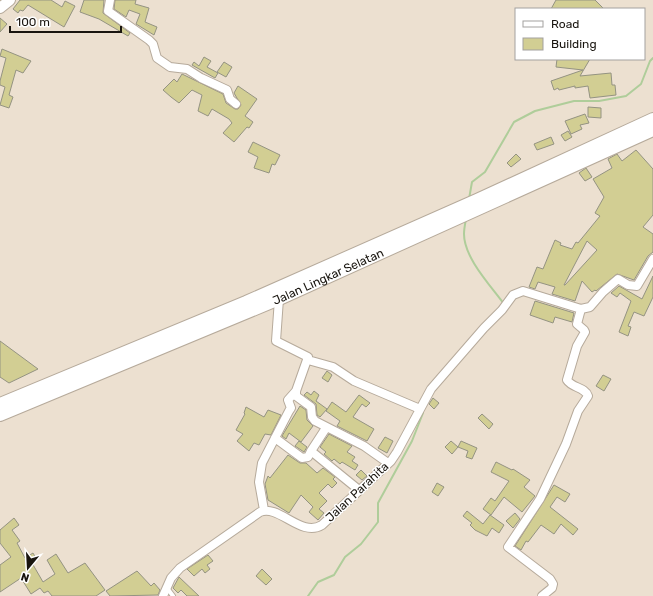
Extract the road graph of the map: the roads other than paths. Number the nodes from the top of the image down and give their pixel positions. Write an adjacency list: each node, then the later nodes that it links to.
1 (10, 0): 3 (street)
2 (110, 0): 4 (street)
3 (0, 8)
4 (236, 104)
5 (653, 119): 8 (main road, Jalan Lingkar Selatan)
6 (653, 130): 8 (main road, Jalan Lingkar Selatan)
7 (653, 259): 9 (street)
8 (277, 294): 10 (street); 12 (main road, Jalan Lingkar Selatan); 14 (main road, Jalan Lingkar Selatan)
9 (581, 309): 13 (street, Jalan Parahita); 23 (street)
10 (308, 360): 11 (street); 13 (street)
11 (296, 392): 15 (street); 16 (street)
12 (0, 404)
13 (420, 408): 18 (street, Jalan Parahita)
14 (0, 415)
15 (326, 428): 17 (street); 18 (street)
16 (275, 438): 17 (street); 20 (street)
17 (311, 451): 19 (street)
18 (388, 463): 19 (street, Jalan Parahita)
19 (359, 490): 20 (street, Jalan Parahita)
20 (264, 510): 21 (street)
21 (164, 594): 22 (lane)
22 (173, 596)
23 (542, 596)

